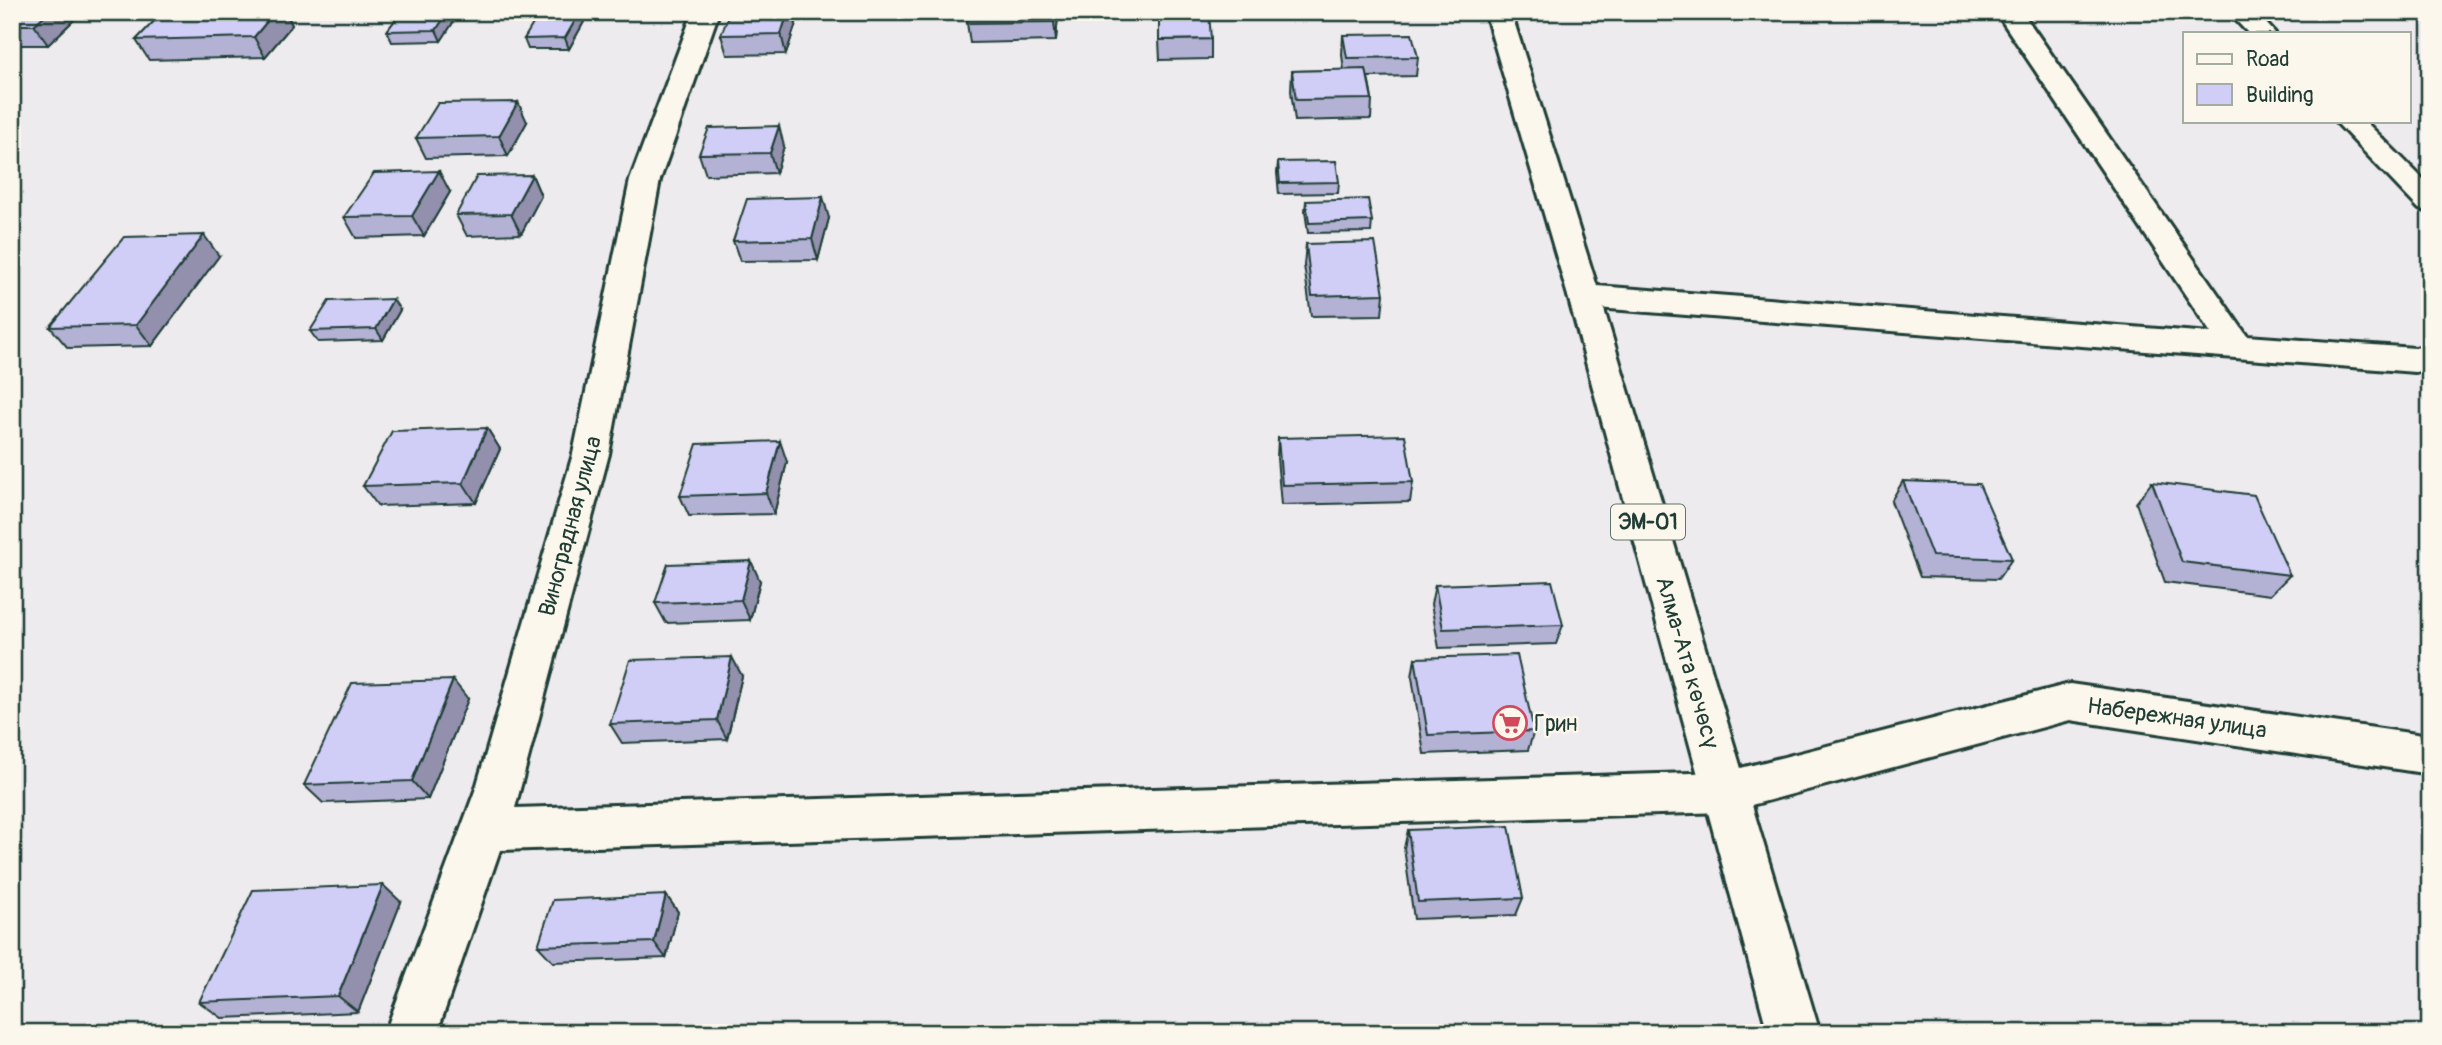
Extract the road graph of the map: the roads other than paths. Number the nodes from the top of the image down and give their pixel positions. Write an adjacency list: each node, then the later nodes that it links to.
1 (706, 12): 13 (main road, Виноградная улица)
2 (1498, 12): 8 (main road, Алма-Ата көчөсү / ЭМ-01)
3 (2009, 12): 9 (main road)
4 (2241, 12): 5 (main road)
5 (2261, 32)
6 (2350, 122): 7 (main road)
7 (2430, 203)
8 (1584, 296): 9 (main road); 12 (main road, Алма-Ата көчөсү / ЭМ-01)
9 (2237, 346): 10 (main road)
10 (2430, 358)
11 (2430, 755): 12 (main road, Набережная улица)
12 (1725, 792): 13 (main road, Набережная улица); 15 (main road, Алма-Ата көчөсү / ЭМ-01)
13 (484, 830): 14 (main road, Виноградная улица)
14 (411, 1033)
15 (1794, 1033)

